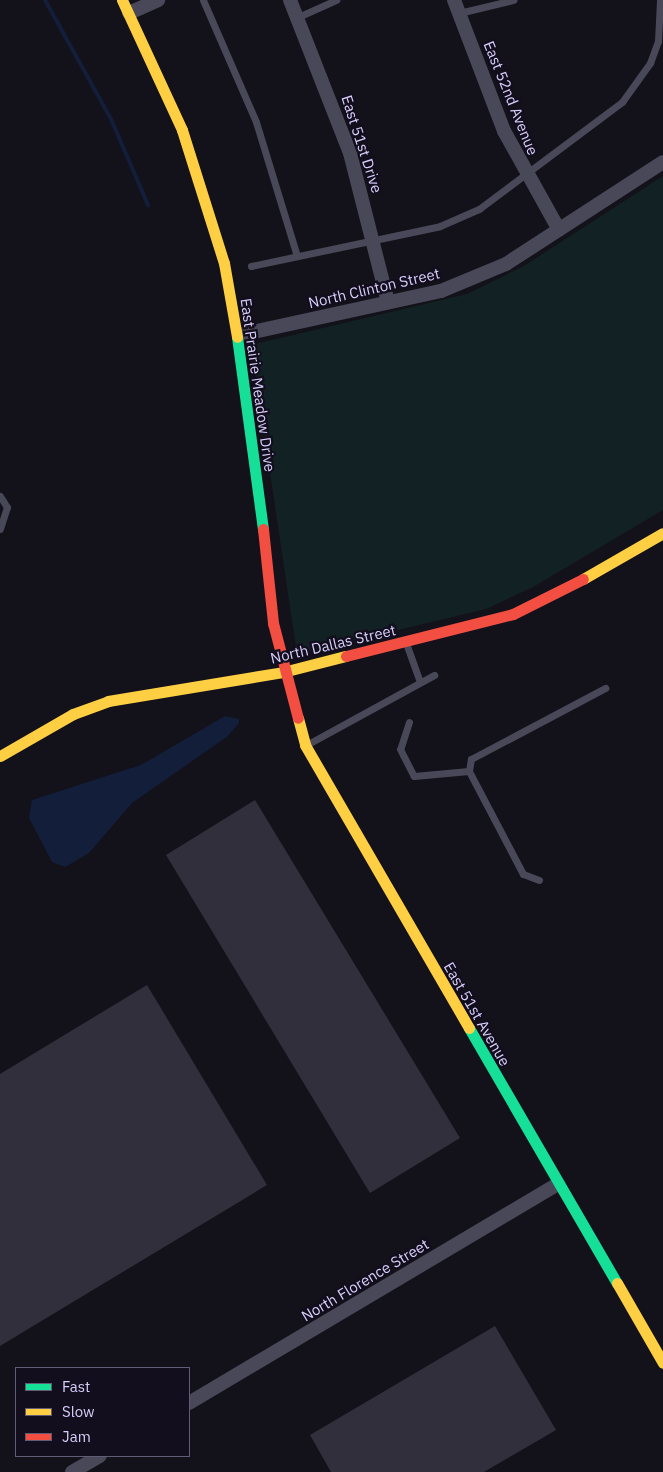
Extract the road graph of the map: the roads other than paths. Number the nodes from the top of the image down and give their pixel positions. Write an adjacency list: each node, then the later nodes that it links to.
1 (122, 0): 9 (street, East Prairie Meadow Drive)
2 (158, 0): 9 (street)
3 (203, 0): 15 (lane)
4 (290, 0): 10 (street, East 51st Drive)
5 (336, 0): 10 (lane)
6 (513, 0): 8 (lane)
7 (660, 0): 12 (lane)
8 (456, 6): 12 (street, East 52nd Avenue)
9 (129, 13): 18 (street, East Prairie Meadow Drive)
10 (298, 17): 14 (street, East 51st Drive)
11 (663, 162): 13 (street, North Clinton Street)
12 (524, 172): 13 (street, East 52nd Avenue); 14 (lane)
13 (559, 230): 17 (street, North Clinton Street)
14 (373, 239): 15 (lane); 17 (street, East 51st Drive)
15 (297, 256): 16 (lane)
16 (251, 266)
17 (388, 302): 18 (street, North Clinton Street)
18 (239, 335): 23 (street, East Prairie Meadow Drive)
19 (0, 496): 20 (lane)
20 (0, 529)
21 (663, 533): 22 (street, North Dallas Street)
22 (406, 643): 23 (street, North Dallas Street); 25 (lane)
23 (283, 672): 28 (street, East 51st Avenue); 29 (street, North Dallas Street)
24 (434, 675): 25 (lane)
25 (420, 682): 28 (lane)
26 (605, 688): 30 (lane)
27 (409, 722): 30 (lane)
28 (305, 745): 32 (street, East 51st Avenue)
29 (0, 756)
30 (469, 771): 31 (lane)
31 (539, 880)
32 (558, 1184): 33 (street, East 51st Avenue); 34 (street, North Florence Street)
33 (663, 1363)
34 (190, 1402)
35 (98, 1457): 36 (street)
36 (72, 1472)

